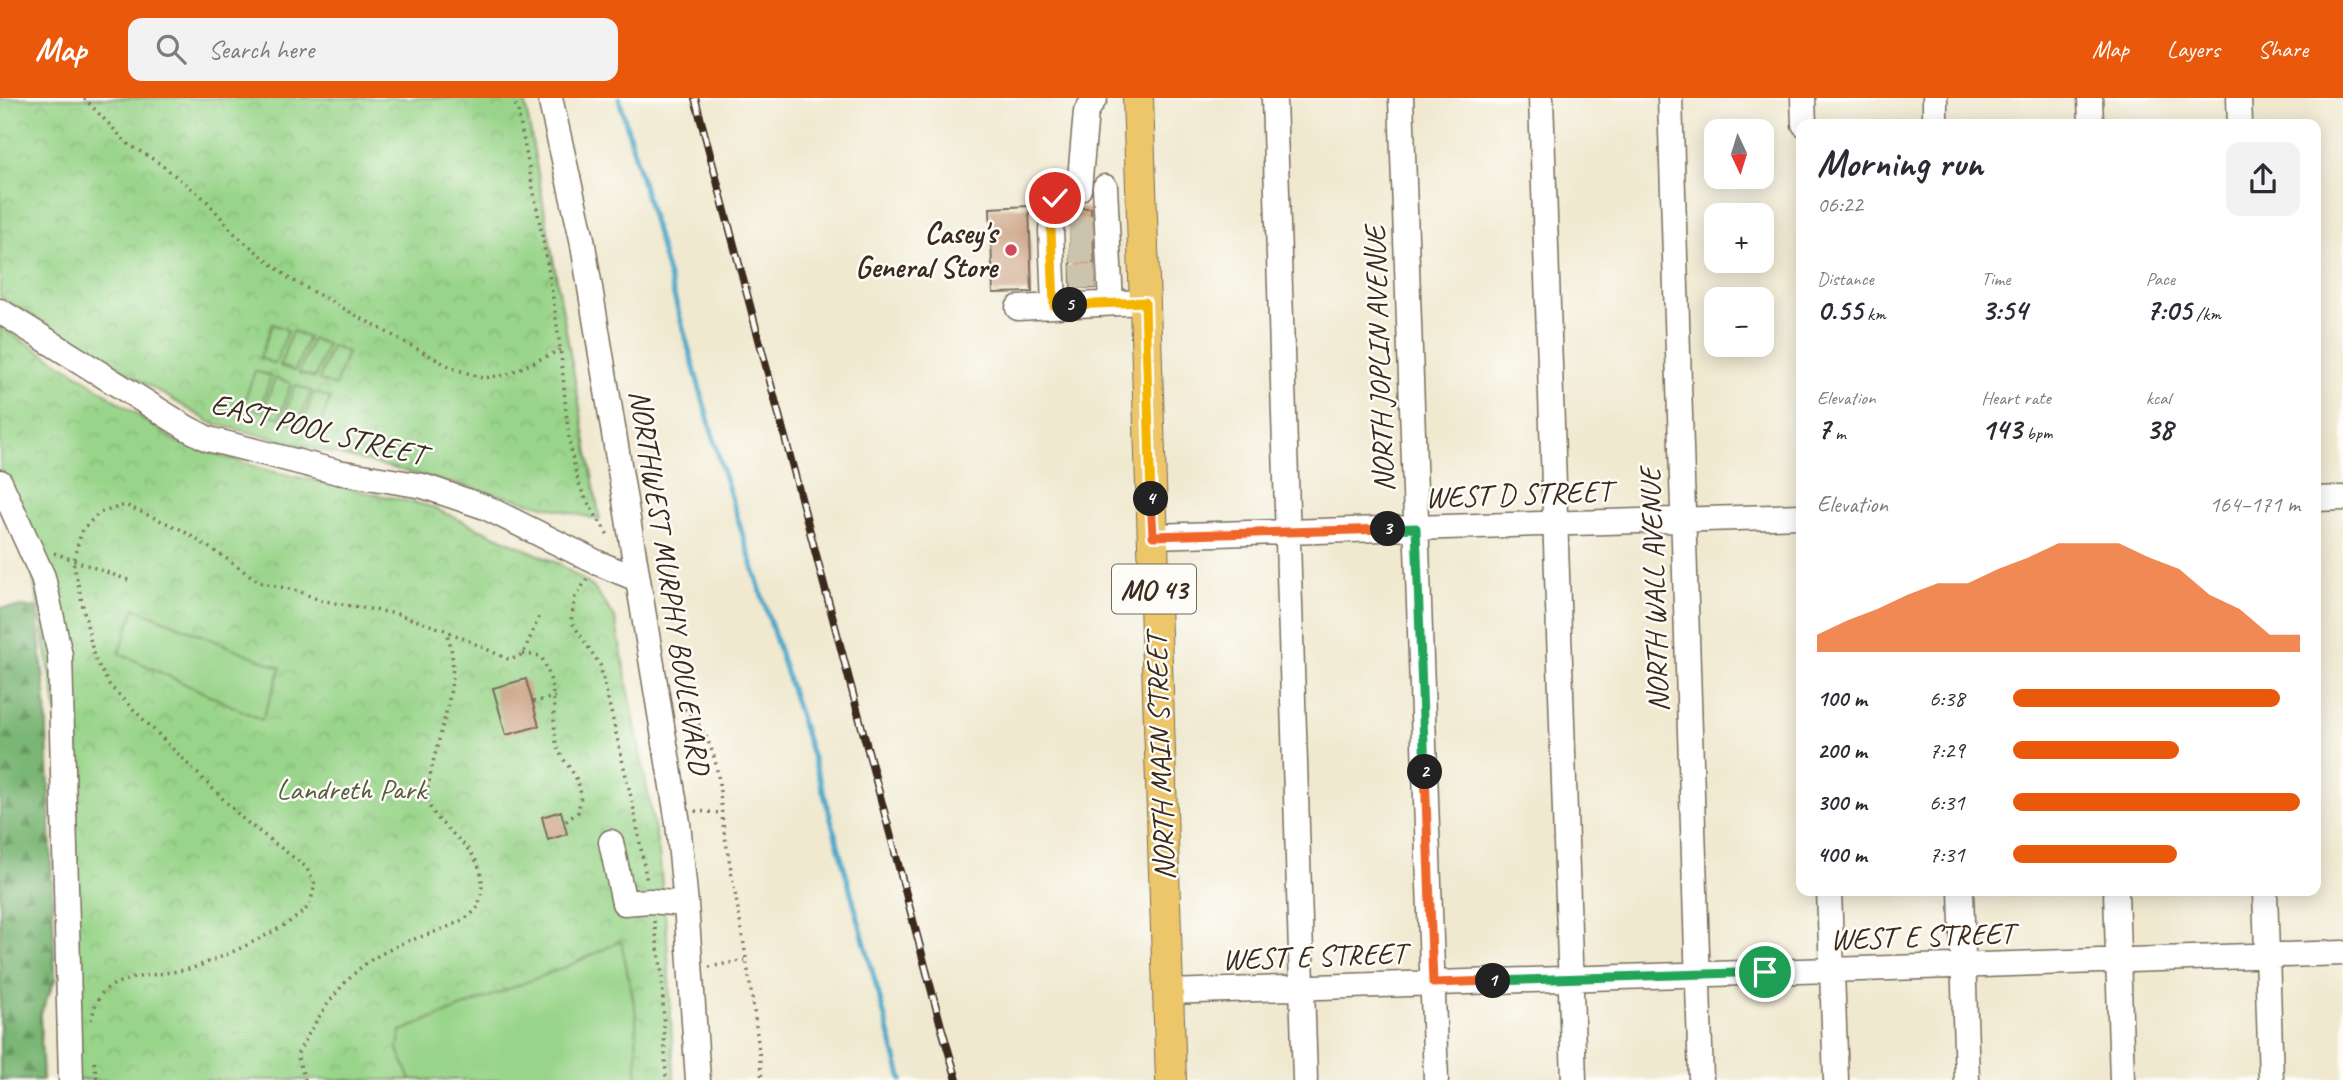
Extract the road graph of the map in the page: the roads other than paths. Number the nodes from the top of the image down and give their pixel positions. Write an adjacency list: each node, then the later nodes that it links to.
1 (551, 98): 35 (street, NORTHWEST MURPHY BOULEVARD)
2 (1095, 98): 18 (street)
3 (1138, 98): 16 (main road, NORTH MAIN STREET / MO 43)
4 (1274, 98): 33 (street)
5 (1401, 98): 32 (street, NORTH JOPLIN AVENUE)
6 (1541, 98): 31 (street)
7 (1670, 98): 30 (street, NORTH WALL AVENUE)
8 (1803, 98): 12 (street)
9 (1934, 98): 13 (street)
10 (2090, 98): 14 (street)
11 (2239, 98): 15 (street)
12 (1804, 119)
13 (1935, 119)
14 (2091, 119)
15 (2240, 119)
16 (1141, 186): 17 (street); 21 (main road, NORTH MAIN STREET / MO 43)
17 (1105, 187): 18 (street); 19 (street)
18 (1079, 189): 19 (street)
19 (1080, 240): 20 (street); 20 (street)
20 (1082, 277): 22 (street); 23 (street)
21 (1145, 302): 22 (street); 34 (main road, NORTH MAIN STREET / MO 43)
22 (1111, 303): 23 (street)
23 (1054, 306): 24 (street)
24 (1018, 308)
25 (0, 311): 35 (street, EAST POOL STREET)
26 (0, 482): 52 (street)
27 (2343, 498): 28 (street)
28 (2321, 499)
29 (1796, 516): 30 (street, WEST D STREET)
30 (1683, 521): 31 (street, WEST D STREET); 47 (street, NORTH WALL AVENUE)
31 (1555, 524): 32 (street, WEST D STREET); 48 (street)
32 (1416, 528): 33 (street, WEST D STREET); 49 (street, NORTH JOPLIN AVENUE)
33 (1287, 531): 34 (street, WEST D STREET); 50 (street)
34 (1153, 536): 51 (main road, NORTH MAIN STREET / MO 43)
35 (637, 579): 41 (street, NORTHWEST MURPHY BOULEVARD)
36 (611, 842): 41 (street)
37 (1829, 896): 46 (street)
38 (1961, 896): 45 (street)
39 (2116, 896): 44 (street)
40 (2265, 896): 43 (street)
41 (687, 904): 53 (street, NORTHWEST MURPHY BOULEVARD)
42 (2343, 953): 43 (street, WEST E STREET)
43 (2267, 956): 44 (street, WEST E STREET); 62 (street)
44 (2118, 961): 45 (street, WEST E STREET); 61 (street)
45 (1963, 966): 46 (street, WEST E STREET); 60 (street)
46 (1832, 970): 47 (street, WEST E STREET); 59 (street)
47 (1698, 975): 48 (street, WEST E STREET); 58 (street, NORTH WALL AVENUE)
48 (1571, 979): 49 (street, WEST E STREET); 57 (street)
49 (1433, 983): 50 (street, WEST E STREET); 56 (street, NORTH JOPLIN AVENUE)
50 (1302, 987): 51 (street, WEST E STREET); 55 (street)
51 (1168, 992): 54 (main road, NORTH MAIN STREET / MO 43)
52 (71, 1080)
53 (698, 1080)
54 (1171, 1080)
55 (1305, 1080)
56 (1436, 1080)
57 (1574, 1080)
58 (1702, 1080)
59 (1836, 1080)
60 (1967, 1080)
61 (2122, 1080)
62 (2271, 1080)

